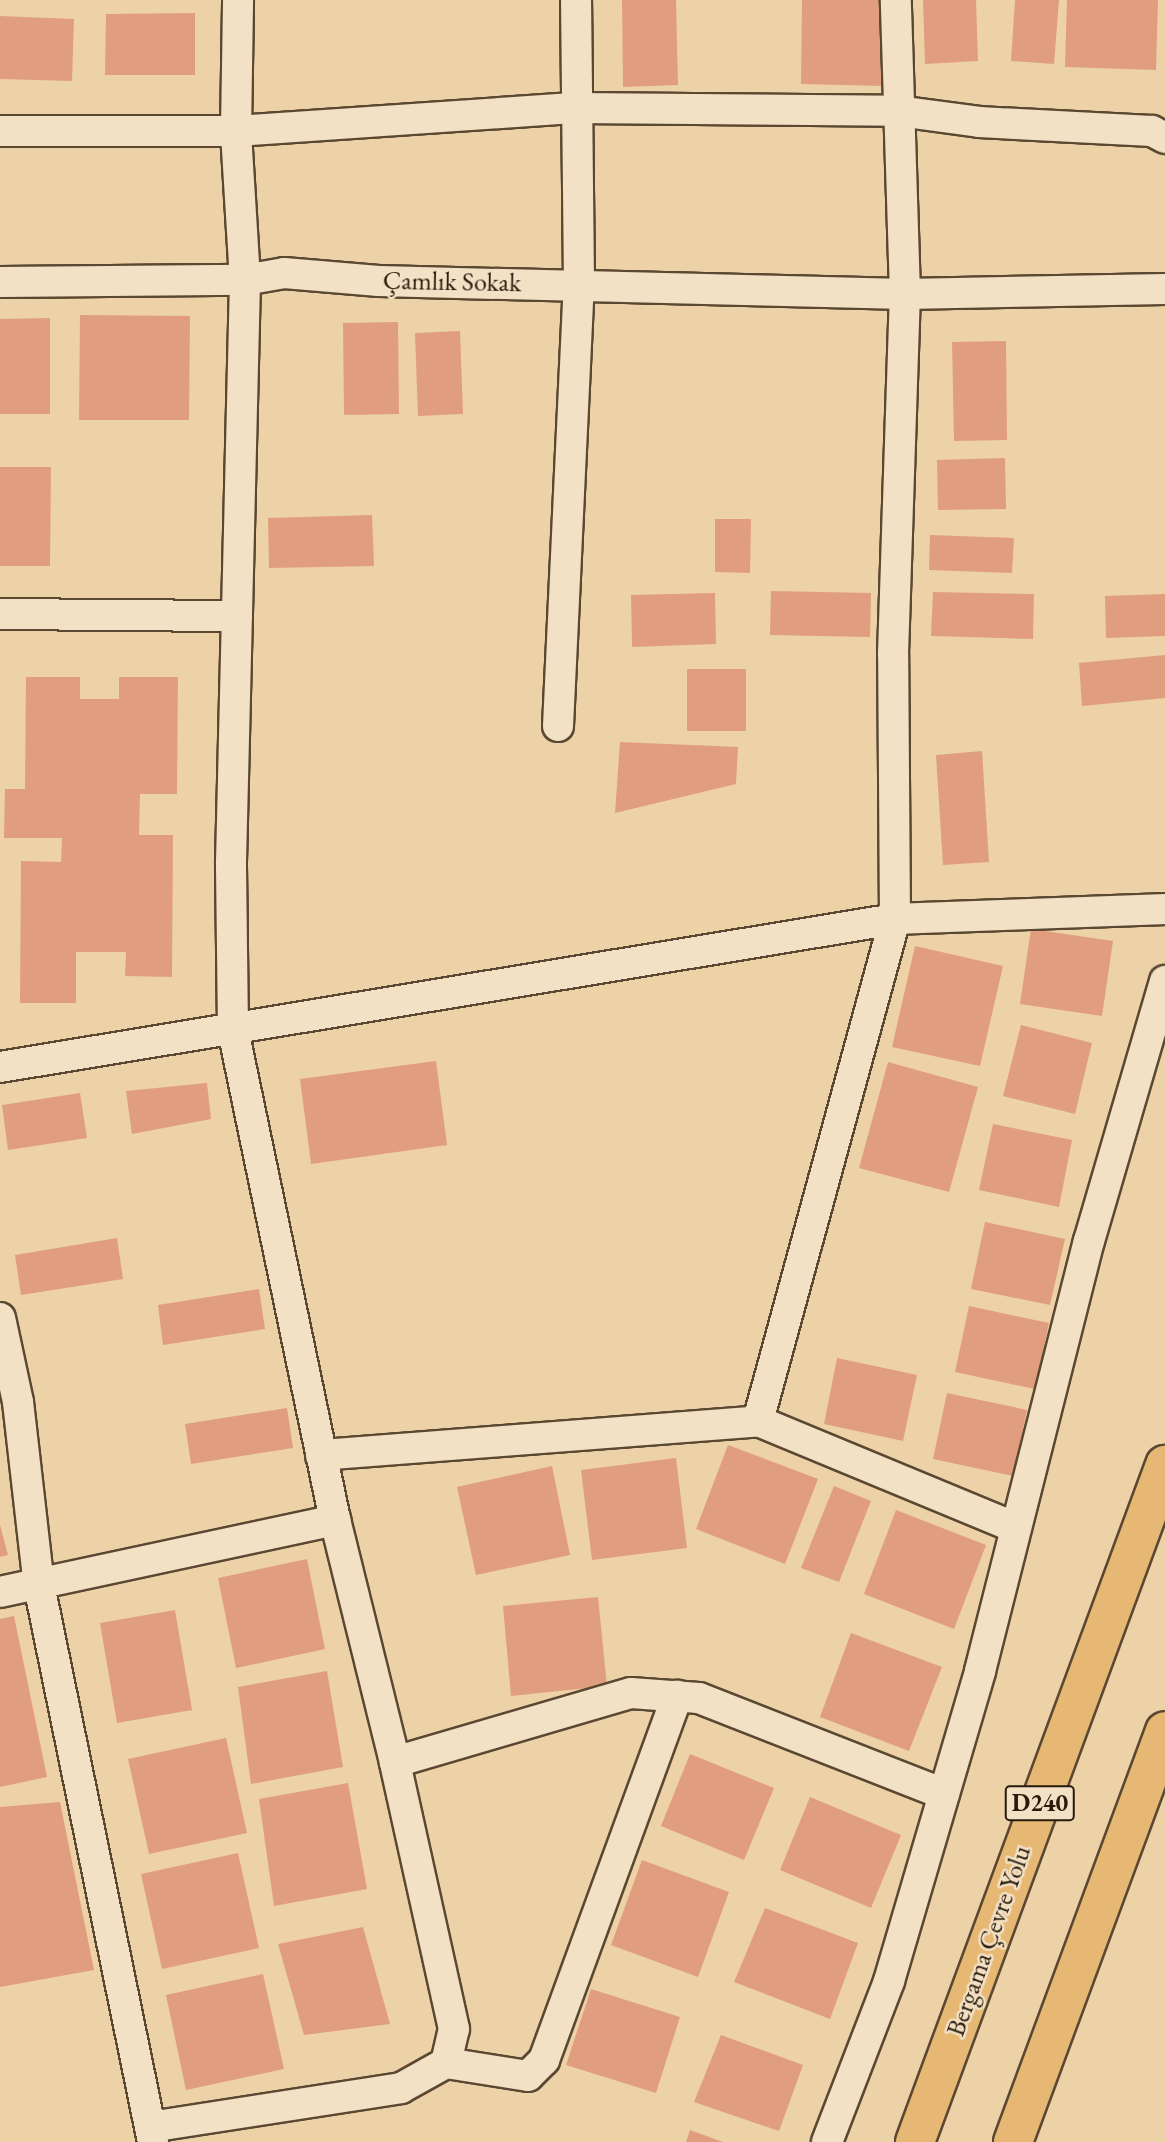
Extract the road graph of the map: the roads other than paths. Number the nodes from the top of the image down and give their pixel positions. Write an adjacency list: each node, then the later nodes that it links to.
1 (238, 0): 7 (street)
2 (576, 0): 4 (street)
3 (896, 0): 5 (street)
4 (576, 108): 5 (street); 7 (street); 11 (street)
5 (898, 111): 8 (street); 13 (street)
6 (0, 131): 7 (street)
7 (236, 131): 9 (street)
8 (1165, 138)
9 (245, 280): 10 (street, Çamlık Sokak); 11 (street, Çamlık Sokak); 15 (street)
10 (0, 282)
11 (579, 283): 13 (street, Çamlık Sokak); 16 (street)
12 (1165, 289): 13 (street, Çamlık Sokak)
13 (905, 294): 18 (street)
14 (0, 614): 15 (street)
15 (237, 616): 20 (street)
16 (558, 726)
17 (1165, 909): 18 (street)
18 (895, 919): 20 (street); 23 (street)
19 (1165, 981): 27 (street)
20 (233, 1030): 21 (street); 24 (street)
21 (0, 1067)
22 (0, 1318): 28 (street)
23 (758, 1422): 24 (street); 27 (street)
24 (321, 1455): 26 (street)
25 (1165, 1465): 37 (highway, Bergama Çevre Yolu / D240)
26 (335, 1520): 28 (street); 32 (street)
27 (1016, 1528): 33 (street)
28 (39, 1586): 29 (street); 35 (street)
29 (0, 1592)
30 (677, 1696): 32 (street); 33 (street); 34 (street)
31 (1165, 1731): 38 (highway)
32 (395, 1762): 34 (street)
33 (944, 1794): 36 (street)
34 (446, 2063): 35 (street)
35 (152, 2134)
36 (827, 2142)
37 (915, 2142)
38 (1013, 2142)

